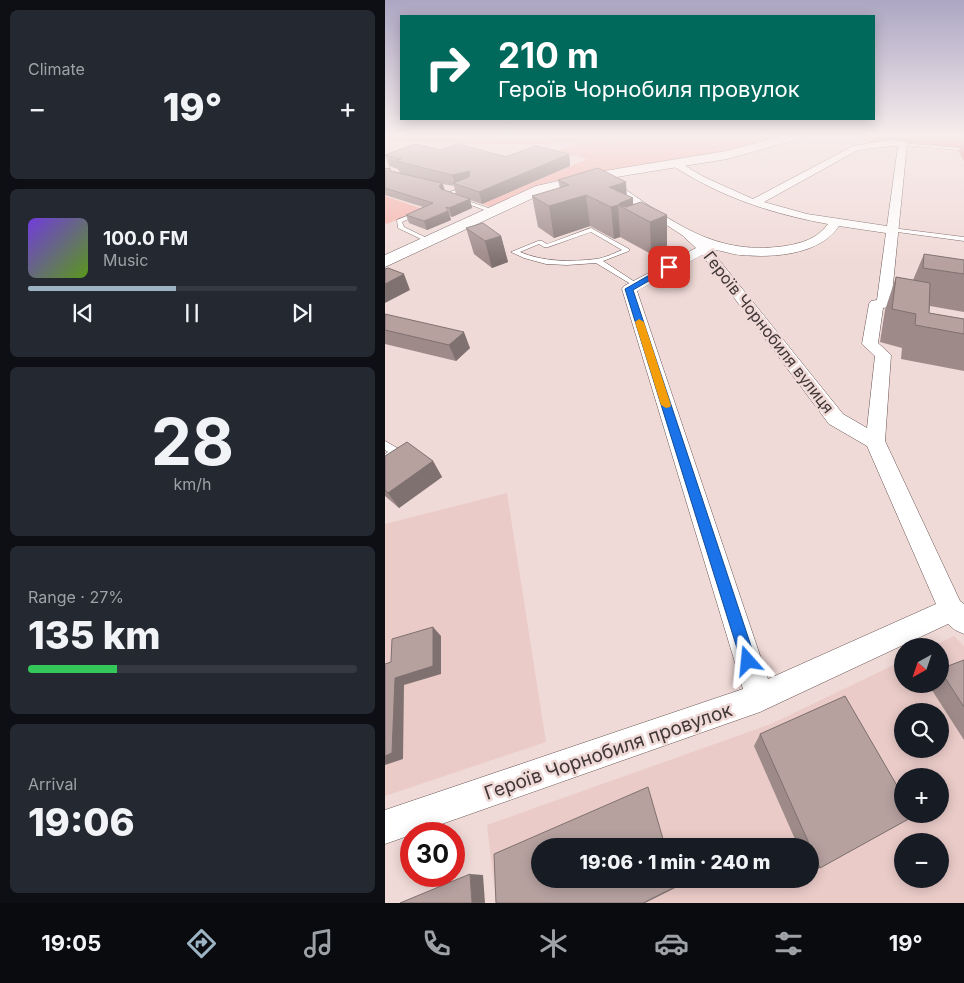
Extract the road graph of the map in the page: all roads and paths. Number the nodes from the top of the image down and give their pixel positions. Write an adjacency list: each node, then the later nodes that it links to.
1 (592, 177): 10 (main road)
2 (600, 177): 18 (street)
3 (697, 177): 9 (street)
4 (802, 177): 9 (street)
5 (898, 177): 13 (street)
6 (470, 186): 8 (lane)
7 (448, 189): 8 (lane)
8 (457, 191): 10 (lane)
9 (754, 203): 12 (street)
10 (492, 211): 16 (main road)
11 (422, 212): 16 (lane)
12 (835, 223): 13 (street); 18 (street)
13 (891, 230): 15 (lane); 22 (street)
14 (623, 238): 17 (lane)
15 (964, 239)
16 (429, 241): 20 (main road)
17 (613, 242): 19 (lane); 19 (lane)
18 (701, 242): 21 (street); 22 (street, Героїв Чорнобиля вулиця)
19 (598, 261): 21 (lane)
20 (385, 262)
21 (635, 286): 26 (street)
22 (875, 441): 25 (street)
23 (385, 445): 24 (lane)
24 (385, 460)
25 (958, 616): 26 (street, Героїв Чорнобиля провулок)
26 (760, 698): 27 (street, Героїв Чорнобиля провулок)
27 (385, 827)

